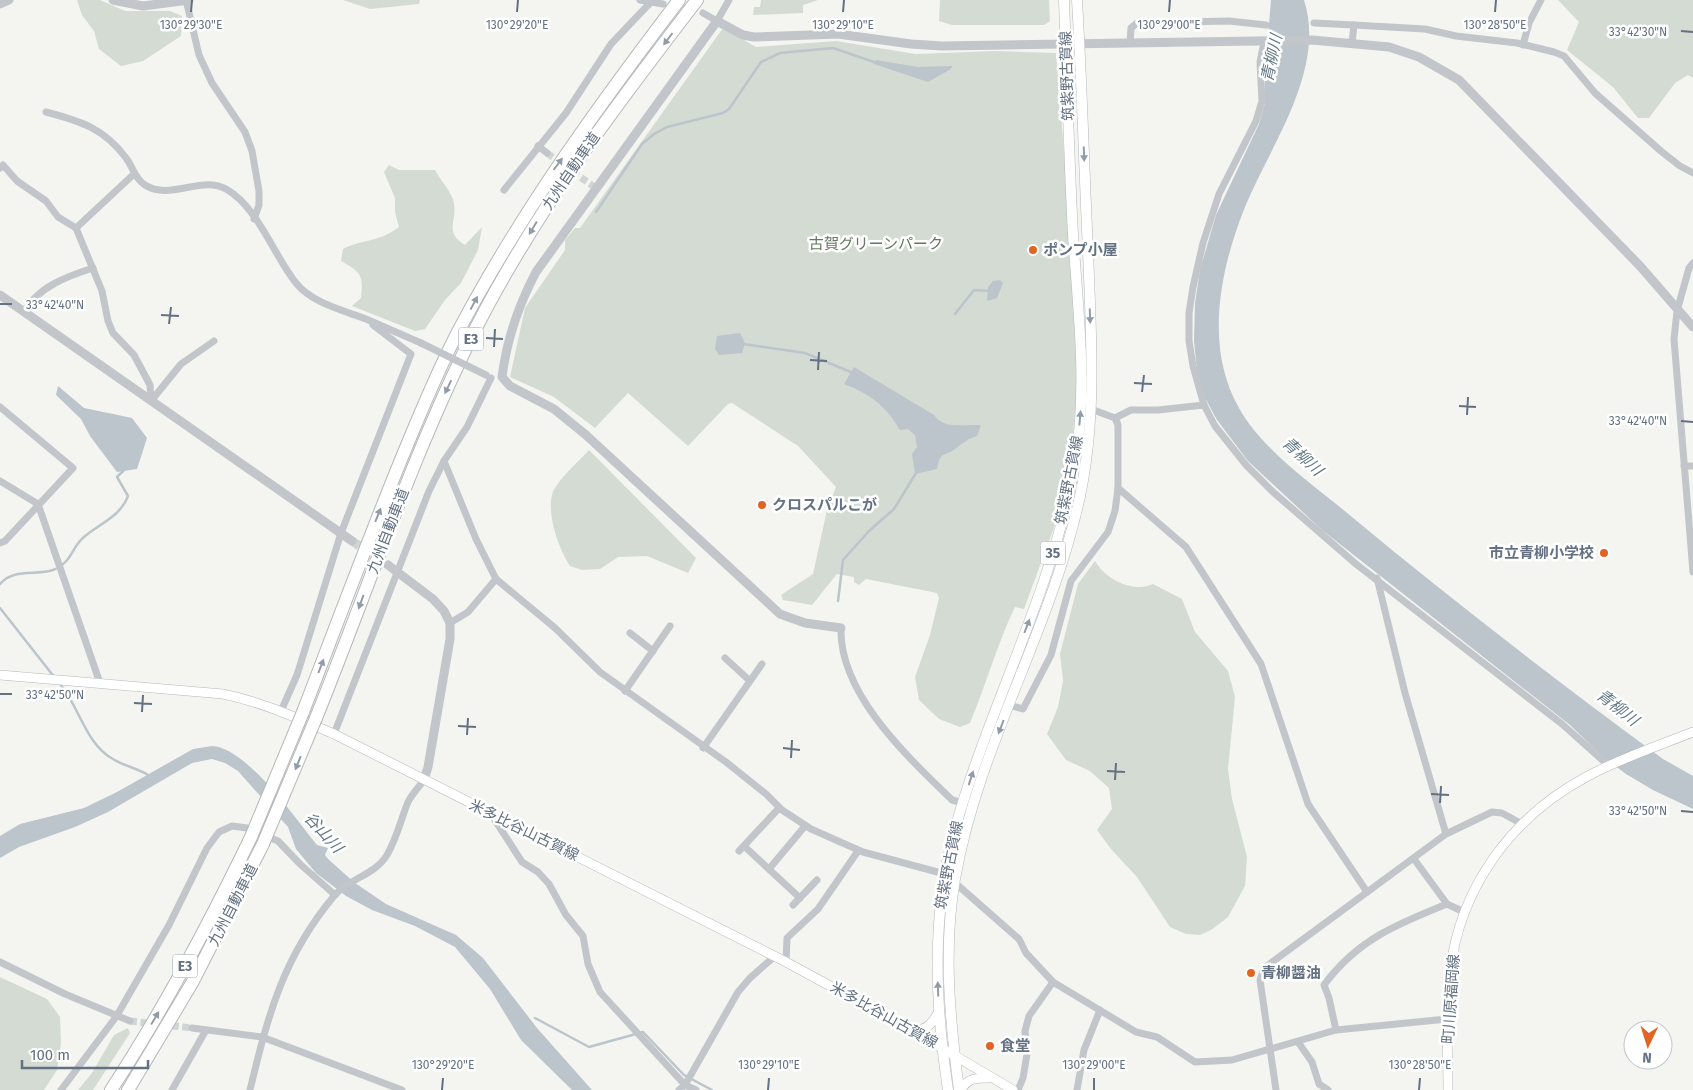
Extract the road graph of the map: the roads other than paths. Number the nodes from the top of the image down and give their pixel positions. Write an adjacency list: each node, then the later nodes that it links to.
1 (9, 0): 12 (street)
2 (114, 0): 3 (street)
3 (187, 0): 32 (street)
4 (640, 0): 11 (street)
5 (679, 0): 121 (highway, 九州自動車道 / E3, one-way to 5, bridge)
6 (697, 0): 114 (highway, 九州自動車道 / E3, one-way to 114, bridge)
7 (729, 0): 15 (street)
8 (1064, 0): 21 (main road, 筑紫野古賀線 / 35)
9 (1077, 0): 19 (main road, 筑紫野古賀線 / 35)
10 (1541, 0): 24 (street)
11 (650, 3): 13 (street); 26 (street)
12 (0, 4)
13 (663, 4)
14 (703, 12): 15 (street)
15 (717, 21): 21 (street); 43 (street)
16 (1314, 23): 18 (street)
17 (1266, 25): 22 (street)
18 (1354, 25): 23 (street); 24 (street)
19 (1080, 42): 21 (street); 22 (street); 47 (main road, 筑紫野古賀線 / 35, one-way to 47)
20 (1267, 42): 22 (street); 23 (street); 45 (street)
21 (1066, 43): 81 (main road, 筑紫野古賀線 / 35, one-way to 21)
22 (1130, 43)
23 (1352, 43): 37 (street)
24 (1523, 44): 29 (street)
25 (46, 112): 30 (street)
26 (538, 146): 27 (street); 31 (street)
27 (547, 153)
28 (1, 164): 33 (street)
29 (1693, 173)
30 (134, 174): 32 (street); 33 (street)
31 (504, 190)
32 (254, 219): 39 (street)
33 (76, 228): 35 (street)
34 (1693, 263): 37 (street)
35 (93, 268): 38 (street); 44 (street)
36 (0, 295): 38 (street)
37 (1677, 310): 40 (street); 50 (street)
38 (25, 312): 44 (street)
39 (365, 319): 42 (street, bridge); 55 (street)
40 (1693, 327)
41 (214, 341): 44 (street)
42 (488, 376): 43 (street); 49 (street)
43 (502, 377): 65 (street)
44 (151, 401): 55 (street)
45 (1204, 405): 48 (street); 61 (street)
46 (0, 407): 54 (street)
47 (1091, 409): 48 (street); 74 (main road, 筑紫野古賀線 / 35)
48 (1115, 418): 53 (street)
49 (444, 461): 60 (street); 62 (street)
50 (1684, 466): 51 (street); 59 (street)
51 (1693, 466)
52 (0, 482): 54 (street)
53 (1118, 488): 74 (street); 93 (street)
54 (38, 504): 57 (street); 72 (street)
55 (341, 533): 56 (street); 75 (street)
56 (352, 541)
57 (0, 543)
58 (388, 565): 60 (street)
59 (1693, 572)
60 (398, 573): 63 (street); 77 (street)
61 (1377, 578): 79 (street); 86 (street)
62 (496, 579): 63 (street); 73 (street)
63 (450, 623): 80 (street)
64 (670, 626): 67 (street)
65 (841, 628): 81 (street)
66 (630, 633): 67 (street)
67 (653, 651): 73 (street)
68 (725, 658): 71 (street)
69 (762, 664): 71 (street)
70 (0, 675): 72 (main road, 米多比谷山古賀線)
71 (750, 681): 78 (street)
72 (100, 683): 75 (main road, 米多比谷山古賀線)
73 (625, 691): 78 (street)
74 (1009, 705): 92 (main road, 筑紫野古賀線 / 35, one-way to 92)
75 (281, 711): 77 (main road, 米多比谷山古賀線)
76 (1693, 732): 79 (main road, 町川原福岡線)
77 (334, 734): 80 (main road, 米多比谷山古賀線)
78 (703, 748): 82 (street)
79 (1612, 765): 84 (main road, 町川原福岡線)
80 (424, 780): 83 (main road, 米多比谷山古賀線); 94 (street)
81 (963, 803): 90 (main road, 筑紫野古賀線 / 35)
82 (779, 808): 85 (street); 89 (street)
83 (491, 814): 99 (main road, 米多比谷山古賀線); 119 (street)
84 (1522, 824): 86 (street); 98 (main road, 町川原福岡線)
85 (805, 826): 87 (street); 89 (street)
86 (1446, 834): 88 (street)
87 (858, 851): 90 (street); 101 (street)
88 (1414, 859): 93 (street); 96 (street)
89 (769, 869): 95 (street)
90 (945, 874): 92 (street); 104 (main road, 筑紫野古賀線 / 35, one-way to 90)
91 (817, 880): 95 (street)
92 (955, 880): 102 (street); 117 (main road, 筑紫野古賀線 / 35)
93 (1367, 892): 116 (street)
94 (336, 894): 105 (street); 112 (street)
95 (800, 898): 97 (street)
96 (1447, 904): 98 (street); 111 (street)
97 (793, 905)
98 (1464, 912): 106 (main road, 町川原福岡線)
99 (775, 956): 101 (main road, 米多比谷山古賀線); 119 (street)
100 (0, 962): 105 (street)
101 (786, 962): 110 (main road, 米多比谷山古賀線)
102 (1053, 982): 103 (street); 132 (street)
103 (1100, 1010): 116 (street); 133 (street)
104 (939, 1011): 110 (main road); 115 (main road, 筑紫野古賀線 / 35)
105 (116, 1017): 107 (street); 120 (street)
106 (1447, 1019): 111 (street); 136 (main road, 町川原福岡線)
107 (130, 1021)
108 (192, 1028): 109 (street)
109 (206, 1030): 112 (street); 124 (street)
110 (913, 1030): 115 (main road, 米多比谷山古賀線)
111 (1336, 1030): 113 (street)
112 (262, 1037): 125 (street); 126 (street)
113 (1298, 1042): 116 (street); 135 (street)
114 (157, 1045): 122 (highway, 九州自動車道 / E3); 123 (highway)
115 (943, 1048): 117 (main road, 米多比谷山古賀線); 129 (main road, 筑紫野古賀線 / 35)
116 (1270, 1049): 134 (street)
117 (955, 1057): 118 (main road, 米多比谷山古賀線); 130 (main road, 筑紫野古賀線 / 35)
118 (992, 1078): 130 (main road); 131 (main road, 米多比谷山古賀線)
119 (685, 1085): 127 (street); 128 (street)
120 (61, 1090)
121 (111, 1090)
122 (128, 1090)
123 (133, 1090)
124 (172, 1090)
125 (250, 1090)
126 (402, 1090)
127 (679, 1090)
128 (696, 1090)
129 (948, 1090)
130 (960, 1090)
131 (1013, 1090)
132 (1018, 1090)
133 (1077, 1090)
134 (1276, 1090)
135 (1328, 1090)
136 (1448, 1090)

